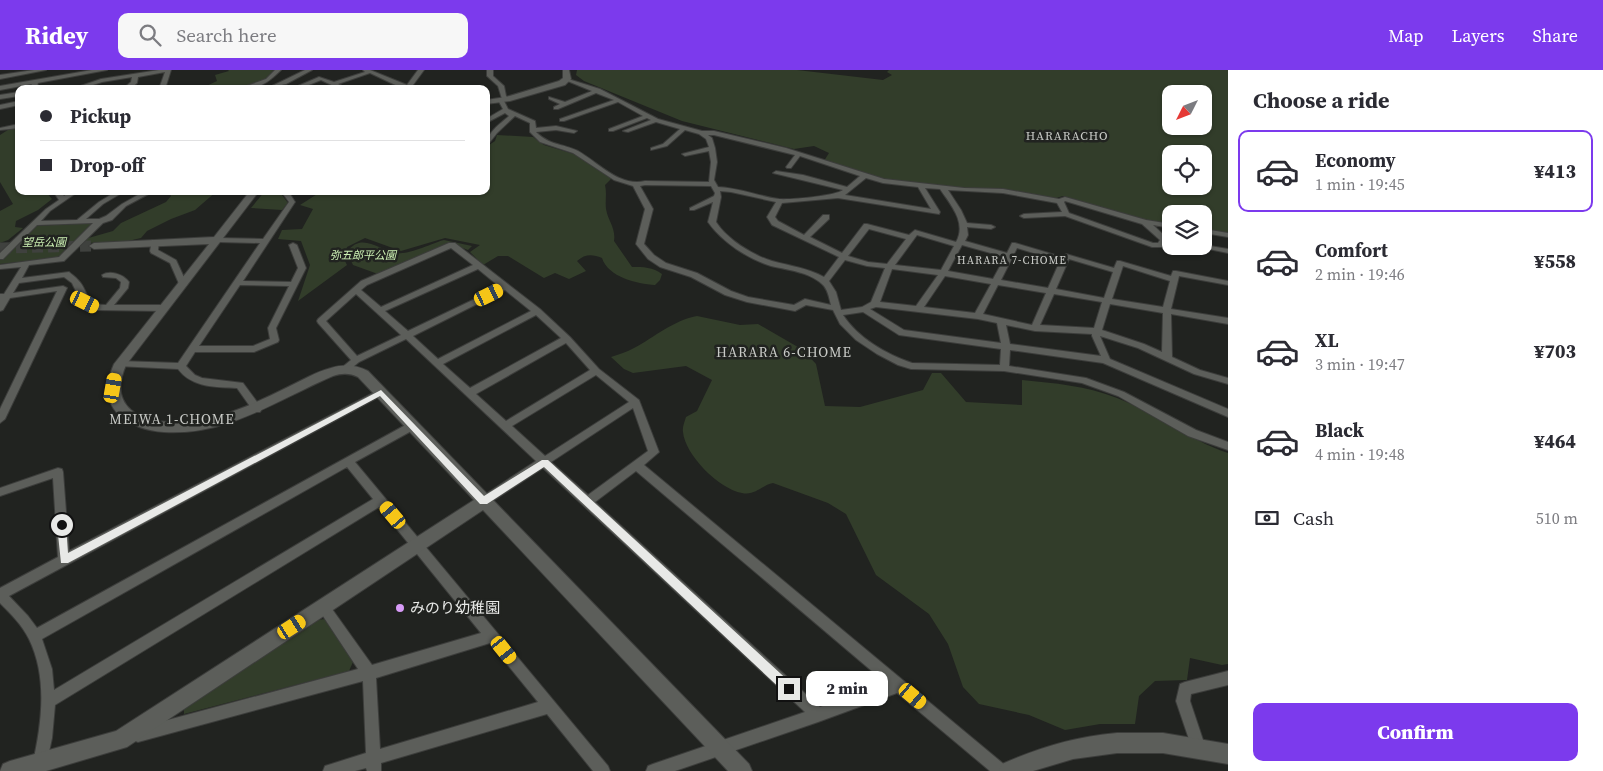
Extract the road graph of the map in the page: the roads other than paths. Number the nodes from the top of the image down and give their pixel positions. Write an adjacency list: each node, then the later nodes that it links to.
1 (43, 70): 9 (street)
2 (104, 70): 12 (street)
3 (168, 70): 13 (street); 22 (street)
4 (278, 70): 16 (street)
5 (309, 70): 17 (street)
6 (410, 70): 11 (street)
7 (490, 70): 35 (street)
8 (566, 70): 15 (street)
9 (33, 71): 14 (street)
10 (368, 71): 18 (street); 27 (street)
11 (420, 71): 28 (street)
12 (78, 72): 19 (street)
13 (134, 76): 20 (street); 21 (street)
14 (0, 77)
15 (567, 79): 31 (street); 35 (street)
16 (268, 80): 17 (street); 23 (street)
17 (283, 83): 24 (street); 25 (street)
18 (333, 84): 26 (street)
19 (35, 85)
20 (88, 85)
21 (131, 85)
22 (163, 85)
23 (257, 85)
24 (278, 85)
25 (290, 85)
26 (302, 85)
27 (401, 85)
28 (410, 85)
29 (15, 87): 30 (street)
30 (0, 88)
31 (598, 90): 36 (street); 39 (street)
32 (15, 95): 33 (street)
33 (0, 97)
34 (551, 98): 39 (street)
35 (504, 100): 37 (street); 42 (street)
36 (619, 100): 43 (street); 45 (street)
37 (490, 102)
38 (15, 104): 40 (street)
39 (565, 104): 41 (street)
40 (0, 107)
41 (556, 108)
42 (506, 110): 44 (street); 54 (street); 59 (street)
43 (647, 116): 46 (street); 49 (street)
44 (490, 119)
45 (562, 120)
46 (656, 120): 48 (street); 57 (street)
47 (612, 121): 49 (street)
48 (664, 124): 51 (street); 53 (street)
49 (621, 126): 55 (street)
50 (15, 127): 52 (street)
51 (684, 128): 58 (street); 61 (street)
52 (2, 129)
53 (653, 129)
54 (533, 130): 56 (street); 67 (street)
55 (610, 130)
56 (574, 131)
57 (626, 131)
58 (701, 133): 60 (street); 63 (street)
59 (490, 139)
60 (712, 148): 62 (street); 71 (street)
61 (653, 149)
62 (685, 154)
63 (798, 155): 64 (street); 66 (street)
64 (789, 167)
65 (776, 173): 70 (street)
66 (864, 176): 68 (street); 70 (street)
67 (636, 185): 71 (street); 138 (street)
68 (920, 185): 69 (street); 78 (street)
69 (942, 188): 81 (street); 90 (street)
70 (848, 189): 78 (street)
71 (716, 190): 80 (street); 82 (street); 120 (street)
72 (59, 195): 79 (street)
73 (69, 195): 79 (street)
74 (115, 195): 86 (street)
75 (143, 195): 87 (street)
76 (252, 195): 98 (street)
77 (287, 195): 99 (street)
78 (839, 196): 80 (street)
79 (62, 199): 89 (street)
80 (780, 201): 96 (street)
81 (1060, 201): 83 (street); 88 (street)
82 (692, 209)
83 (1066, 214): 84 (street); 103 (street)
84 (1024, 216)
85 (826, 217): 96 (street)
86 (80, 221): 87 (street); 89 (street)
87 (100, 221): 111 (street)
88 (1145, 222): 91 (street); 95 (street)
89 (34, 223): 109 (street)
90 (964, 225): 92 (street); 101 (street)
91 (1162, 225)
92 (991, 227)
93 (1212, 232): 94 (street)
94 (1228, 235)
95 (1162, 237)
96 (805, 238): 107 (street)
97 (910, 238): 101 (street); 107 (street); 114 (street)
98 (218, 240): 99 (street); 100 (street); 124 (street)
99 (267, 241): 122 (street)
100 (155, 242): 104 (street); 124 (street)
101 (960, 243): 108 (street); 116 (street)
102 (293, 245): 125 (street)
103 (1162, 245)
104 (94, 246)
105 (1212, 249): 106 (street)
106 (1228, 252)
107 (842, 256): 114 (street); 120 (street)
108 (1009, 256): 110 (street); 121 (street)
109 (0, 257)
110 (1064, 260): 115 (street); 128 (street)
111 (27, 263): 113 (street); 119 (street)
112 (478, 266): 126 (street); 127 (street); 137 (street)
113 (0, 267)
114 (889, 268): 116 (street); 131 (street)
115 (1117, 271): 118 (street); 130 (street)
116 (943, 273): 121 (street); 135 (street)
117 (106, 275): 133 (street)
118 (1174, 280): 123 (street); 139 (street)
119 (16, 281): 129 (street); 133 (street)
120 (825, 281): 138 (street)
121 (995, 281): 128 (street); 141 (street)
122 (238, 283): 125 (street); 149 (street)
123 (1228, 283)
124 (183, 284): 134 (street)
125 (294, 284): 149 (street)
126 (506, 287): 140 (street); 146 (street)
127 (356, 290): 137 (street); 154 (street)
128 (1051, 291): 130 (street); 144 (street)
129 (3, 296): 132 (street); 161 (street)
130 (1107, 300): 139 (street); 145 (street)
131 (875, 304): 135 (street); 136 (street)
132 (0, 308)
133 (108, 308): 134 (street)
134 (164, 308): 153 (street)
135 (919, 308): 141 (street)
136 (864, 309): 138 (street); 148 (street)
137 (380, 310): 146 (street)
138 (837, 310): 156 (street)
139 (1167, 310): 143 (street); 150 (street)
140 (537, 311): 147 (street); 152 (street)
141 (978, 316): 142 (street)
142 (1001, 321): 144 (street); 148 (street)
143 (1228, 321)
144 (1034, 328): 145 (street)
145 (1097, 331): 150 (street); 151 (street)
146 (407, 335): 152 (street); 154 (street)
147 (567, 339): 157 (street); 160 (street)
148 (1006, 347): 151 (street); 156 (street)
149 (193, 349): 155 (street)
150 (1167, 358): 158 (street)
151 (1105, 360): 165 (street)
152 (437, 363): 160 (street)
153 (120, 364): 155 (street); 164 (street)
154 (350, 365): 159 (street); 164 (street)
155 (181, 366): 164 (street)
156 (1004, 368): 169 (street)
157 (596, 371): 163 (street); 168 (street)
158 (1228, 382)
159 (381, 392): 167 (street); 178 (street)
160 (470, 393): 168 (street)
161 (12, 394): 162 (street); 166 (street)
162 (0, 396)
163 (636, 402): 171 (street); 172 (street)
164 (256, 409)
165 (1228, 413)
166 (0, 419)
167 (411, 426): 170 (street); 175 (street)
168 (505, 426): 171 (street)
169 (1228, 446)
170 (348, 461): 174 (street); 181 (street)
171 (545, 463): 175 (street); 176 (street)
172 (638, 466): 176 (street); 185 (street)
173 (0, 492): 178 (street)
174 (381, 500): 177 (street); 186 (street)
175 (484, 502): 177 (street); 190 (street)
176 (587, 502): 188 (street)
177 (417, 544): 180 (street); 182 (street)
178 (64, 560): 179 (street)
179 (0, 595): 181 (street)
180 (323, 606): 183 (street); 189 (street)
181 (35, 636): 186 (street)
182 (492, 636): 183 (street); 187 (street)
183 (369, 673): 189 (street); 192 (street)
184 (1228, 678): 191 (street)
185 (899, 685): 188 (street); 199 (street)
186 (49, 701): 193 (street)
187 (549, 706): 192 (street); 196 (street)
188 (818, 715): 190 (street)
189 (120, 740): 193 (street)
190 (721, 749): 197 (street); 198 (street)
191 (1218, 754): 200 (street)
192 (374, 764): 195 (street)
193 (39, 767): 194 (street)
194 (10, 771)
195 (330, 771)
196 (603, 771)
197 (653, 771)
198 (742, 771)
199 (1001, 771)
200 (1009, 771)

